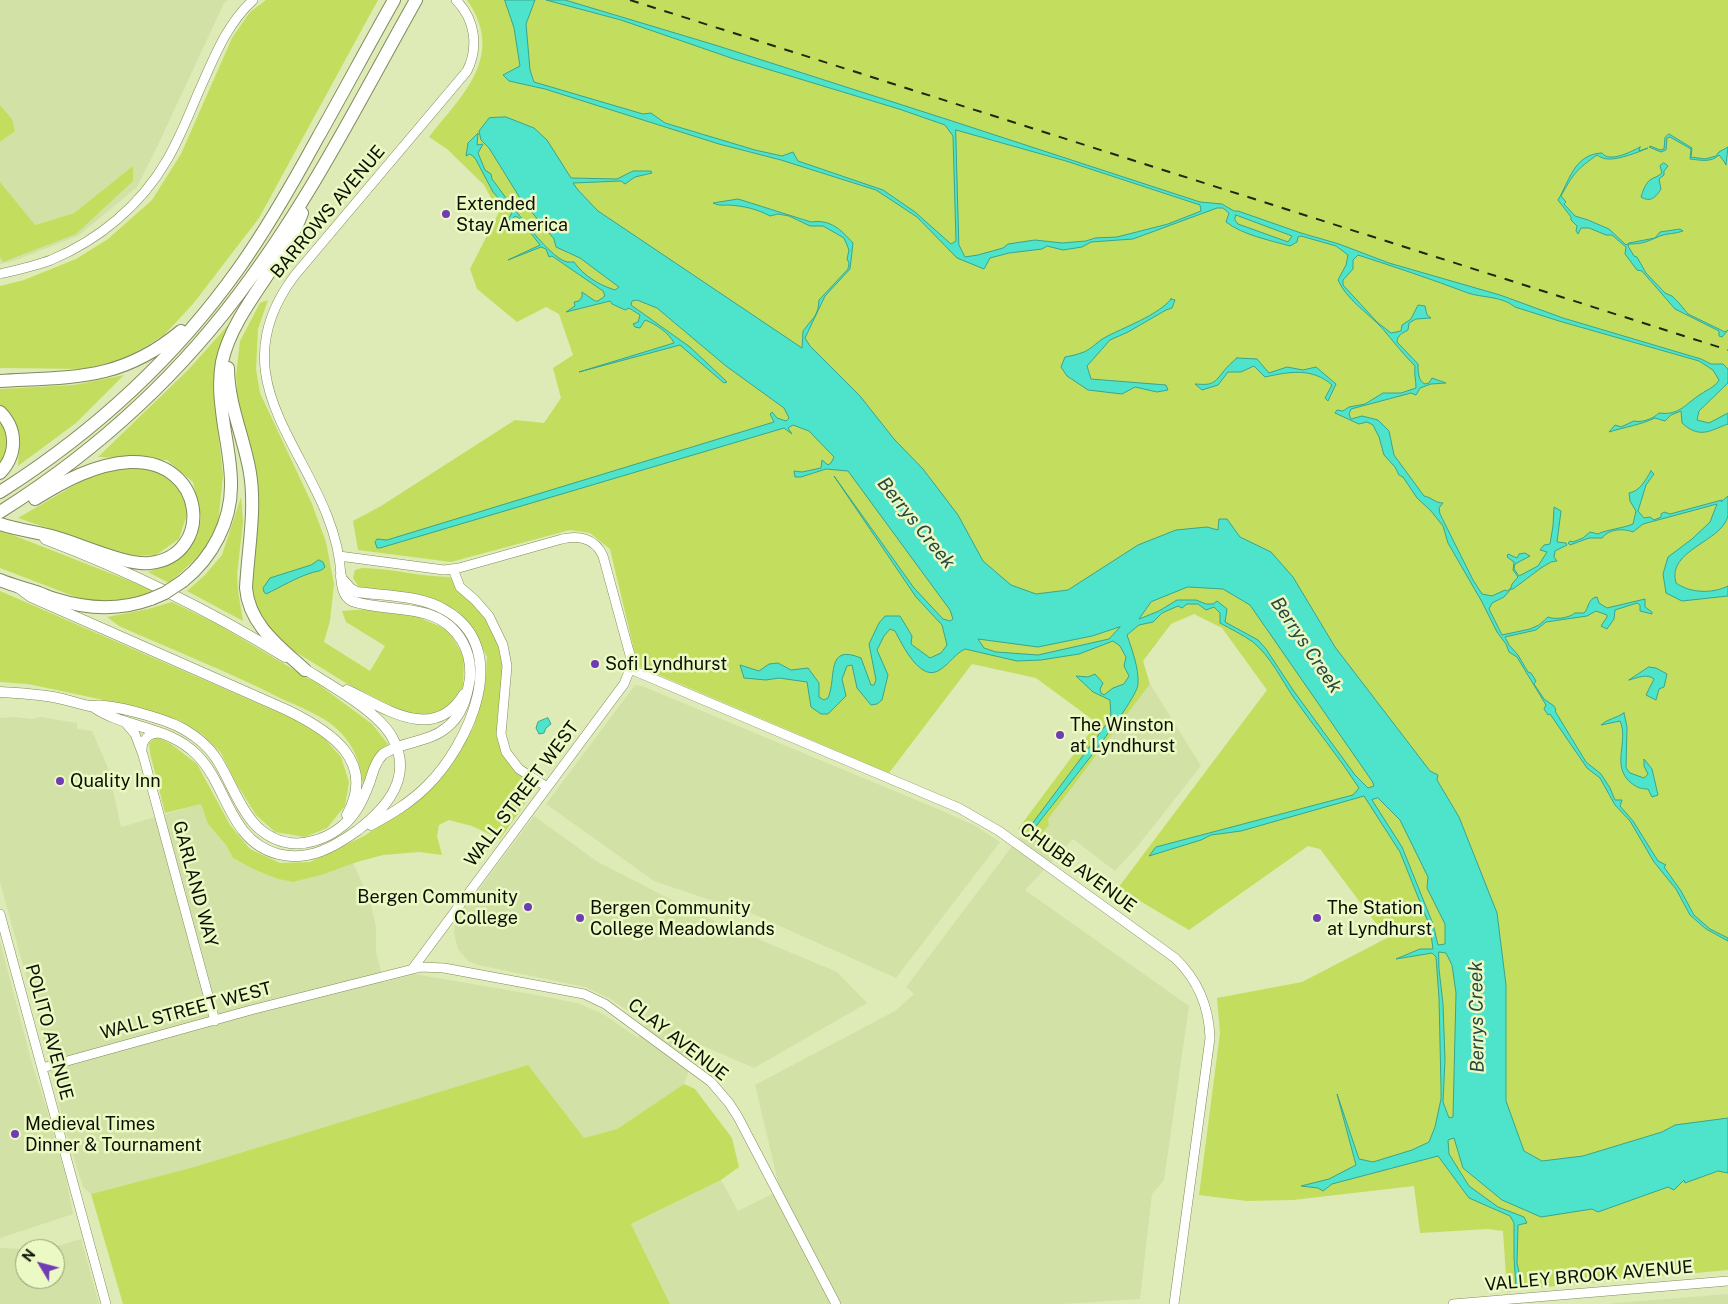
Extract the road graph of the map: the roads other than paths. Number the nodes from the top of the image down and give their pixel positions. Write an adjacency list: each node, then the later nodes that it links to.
1 (253, 0): 6 (street)
2 (394, 0): 7 (highway)
3 (416, 0): 5 (highway)
4 (456, 0): 17 (street, BARROWS AVENUE)
5 (313, 184): 8 (highway); 15 (highway)
6 (0, 274)
7 (210, 307): 10 (highway); 14 (highway)
8 (233, 333): 21 (highway, bridge); 23 (highway)
9 (0, 374): 10 (highway)
10 (58, 378): 11 (highway)
11 (0, 381)
12 (0, 412): 13 (highway)
13 (0, 473)
14 (0, 492)
15 (0, 512): 16 (highway)
16 (10, 527): 23 (main road)
17 (339, 556): 18 (street); 19 (street, BARROWS AVENUE)
18 (454, 569): 22 (street); 31 (street)
19 (341, 576): 24 (main road); 33 (main road)
20 (0, 580): 21 (highway)
21 (18, 588): 32 (main road)
22 (630, 669): 31 (street, WALL STREET WEST); 41 (street, CHUBB AVENUE)
23 (310, 673): 24 (main road); 29 (main road)
24 (470, 676): 29 (main road)
25 (0, 692): 26 (main road)
26 (92, 706): 27 (main road); 32 (main road)
27 (124, 721): 28 (main road); 30 (street, GARLAND WAY)
28 (160, 732): 30 (street); 33 (main road)
29 (397, 748): 32 (main road); 33 (main road)
30 (143, 755): 36 (street, GARLAND WAY)
31 (547, 787): 35 (street, WALL STREET WEST)
32 (322, 837)
33 (346, 839)
34 (0, 914): 37 (street, POLITO AVENUE)
35 (413, 968): 36 (street, WALL STREET WEST); 40 (street, CLAY AVENUE)
36 (215, 1021): 37 (street, WALL STREET WEST)
37 (42, 1068): 39 (street, POLITO AVENUE)
38 (1728, 1281): 42 (street, VALLEY BROOK AVENUE)
39 (106, 1304)
40 (836, 1304)
41 (1174, 1304)
42 (1453, 1304)

